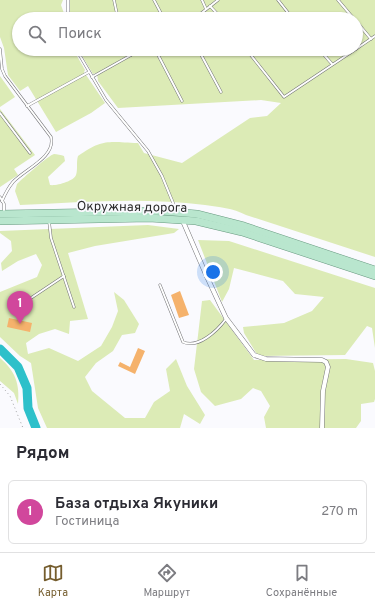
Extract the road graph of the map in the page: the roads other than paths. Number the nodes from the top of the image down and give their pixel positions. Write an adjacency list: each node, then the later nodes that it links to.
1 (68, 0): 10 (lane)
2 (114, 0): 11 (lane)
3 (154, 0): 12 (lane)
4 (202, 0): 9 (lane)
5 (218, 0): 8 (lane)
6 (278, 0): 15 (lane)
7 (338, 0): 16 (lane)
8 (210, 6): 9 (lane); 14 (lane)
9 (206, 9): 13 (lane)
10 (68, 12)
11 (117, 12)
12 (160, 12)
13 (202, 12)
14 (216, 12)
15 (287, 12)
16 (348, 12)
17 (363, 30): 19 (lane)
18 (375, 36): 19 (lane)
19 (371, 39): 20 (lane)
20 (363, 44)
21 (0, 49): 34 (lane)
22 (80, 56): 30 (lane)
23 (129, 56): 31 (lane)
24 (159, 56): 33 (lane)
25 (202, 56): 32 (lane)
26 (252, 56): 29 (lane)
27 (325, 56): 29 (lane)
28 (345, 56): 29 (lane)
29 (332, 64)
30 (89, 72): 31 (lane); 34 (lane)
31 (92, 77): 39 (lane)
32 (221, 92)
33 (182, 101)
34 (27, 106): 38 (lane)
35 (0, 113): 36 (lane)
36 (30, 153)
37 (0, 197): 38 (lane)
38 (2, 201): 40 (lane)
39 (177, 212): 40 (main road, Окружная дорога); 41 (street); 43 (main road, Окружная дорога)
40 (2, 216): 42 (main road, Окружная дорога)
41 (182, 219): 42 (main road, Окружная дорога); 45 (main road, Окружная дорога); 49 (street)
42 (49, 220): 44 (lane)
43 (375, 270)
44 (64, 276): 47 (lane); 48 (lane)
45 (375, 276)
46 (160, 285): 49 (lane)
47 (74, 307)
48 (17, 311)
49 (226, 318): 50 (street)
50 (322, 428)

